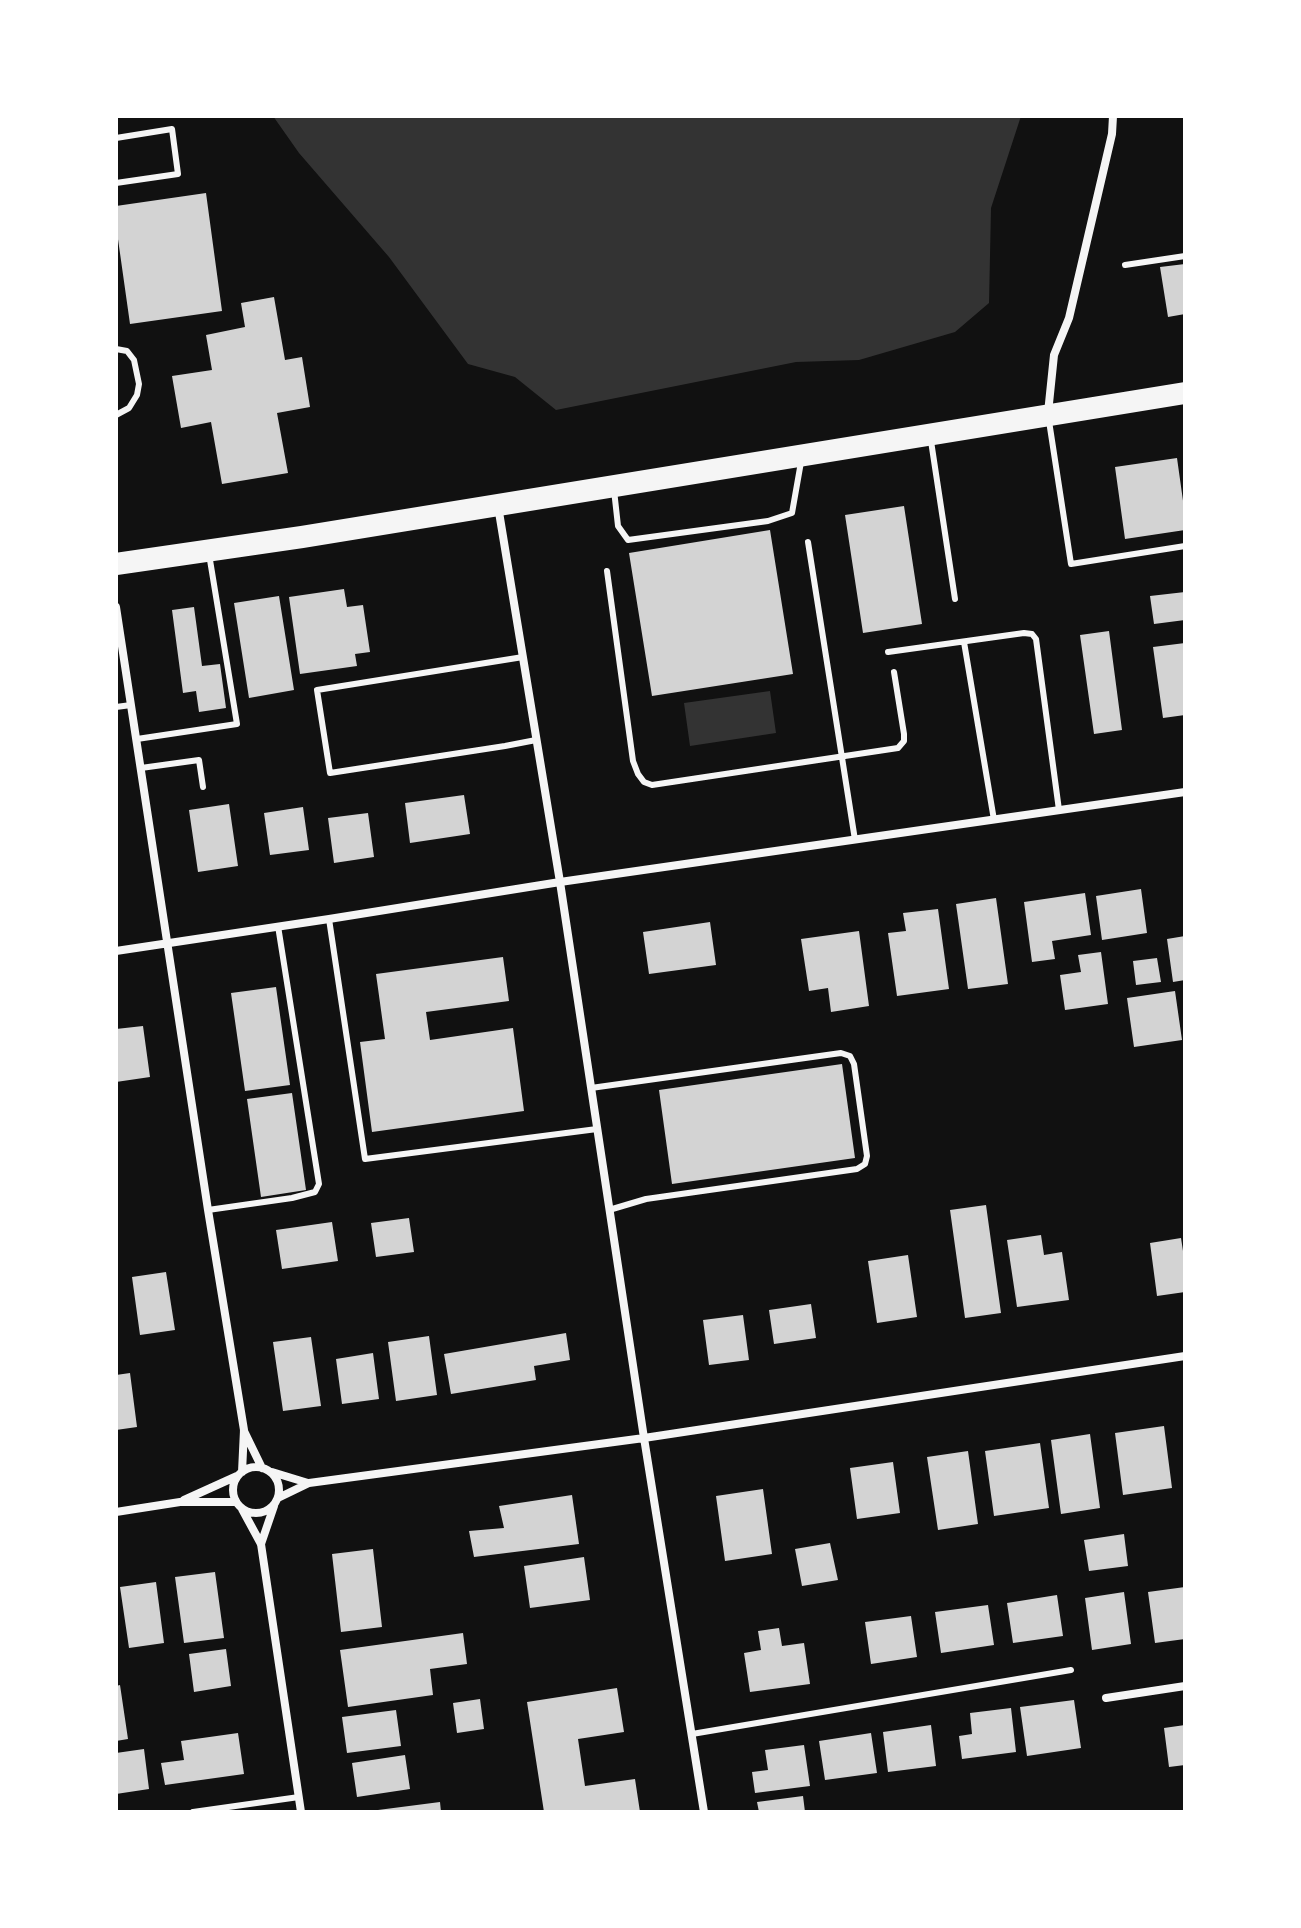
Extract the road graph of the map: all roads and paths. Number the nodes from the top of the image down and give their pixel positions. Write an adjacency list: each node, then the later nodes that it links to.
1 (1113, 116): 8 (street)
2 (116, 138): 3 (lane)
3 (116, 183)
4 (1185, 256): 5 (lane)
5 (1125, 265)
6 (116, 349): 9 (lane)
7 (1185, 393): 8 (highway)
8 (1048, 414): 10 (highway); 15 (lane)
9 (116, 415)
10 (930, 433): 11 (highway); 19 (lane)
11 (802, 455): 12 (highway); 12 (lane)
12 (614, 486): 13 (highway)
13 (498, 505): 16 (highway); 23 (street)
14 (808, 542): 29 (lane)
15 (1185, 546)
16 (208, 551): 17 (highway); 27 (lane)
17 (116, 564)
18 (607, 571): 29 (lane)
19 (955, 599)
20 (116, 607): 25 (street)
21 (964, 642): 22 (lane); 33 (lane); 34 (lane)
22 (888, 652)
23 (523, 657): 28 (street); 28 (lane)
24 (894, 672): 29 (lane)
25 (131, 705): 26 (lane); 27 (street)
26 (116, 707)
27 (137, 739): 30 (street)
28 (536, 740): 36 (street)
29 (843, 757): 35 (lane)
30 (141, 768): 31 (lane); 39 (street)
31 (203, 787)
32 (1185, 792): 33 (street)
33 (1059, 810): 34 (street)
34 (994, 820): 35 (street)
35 (855, 840): 36 (street)
36 (560, 882): 37 (street); 41 (street)
37 (329, 919): 38 (street); 42 (lane)
38 (278, 926): 39 (street); 43 (lane)
39 (168, 944): 40 (street); 43 (street)
40 (116, 951)
41 (591, 1088): 42 (street); 44 (lane)
42 (597, 1129): 44 (street)
43 (208, 1210): 46 (street)
44 (609, 1210): 47 (street)
45 (1185, 1356): 47 (street)
46 (244, 1430): 48 (street); 49 (street)
47 (644, 1438): 50 (street); 59 (street)
48 (266, 1470): 49 (street); 50 (street); 51 (street)
49 (240, 1474): 52 (street); 53 (street)
50 (309, 1483): 51 (street)
51 (276, 1501): 53 (street); 55 (street)
52 (180, 1502): 53 (street); 54 (street)
53 (239, 1505): 55 (street)
54 (116, 1512)
55 (261, 1544): 60 (street)
56 (1071, 1670): 59 (lane)
57 (1185, 1686): 58 (street)
58 (1106, 1698)
59 (692, 1734): 63 (street)
60 (299, 1797): 61 (lane); 62 (street)
61 (193, 1812)
62 (301, 1812)
63 (704, 1812)

